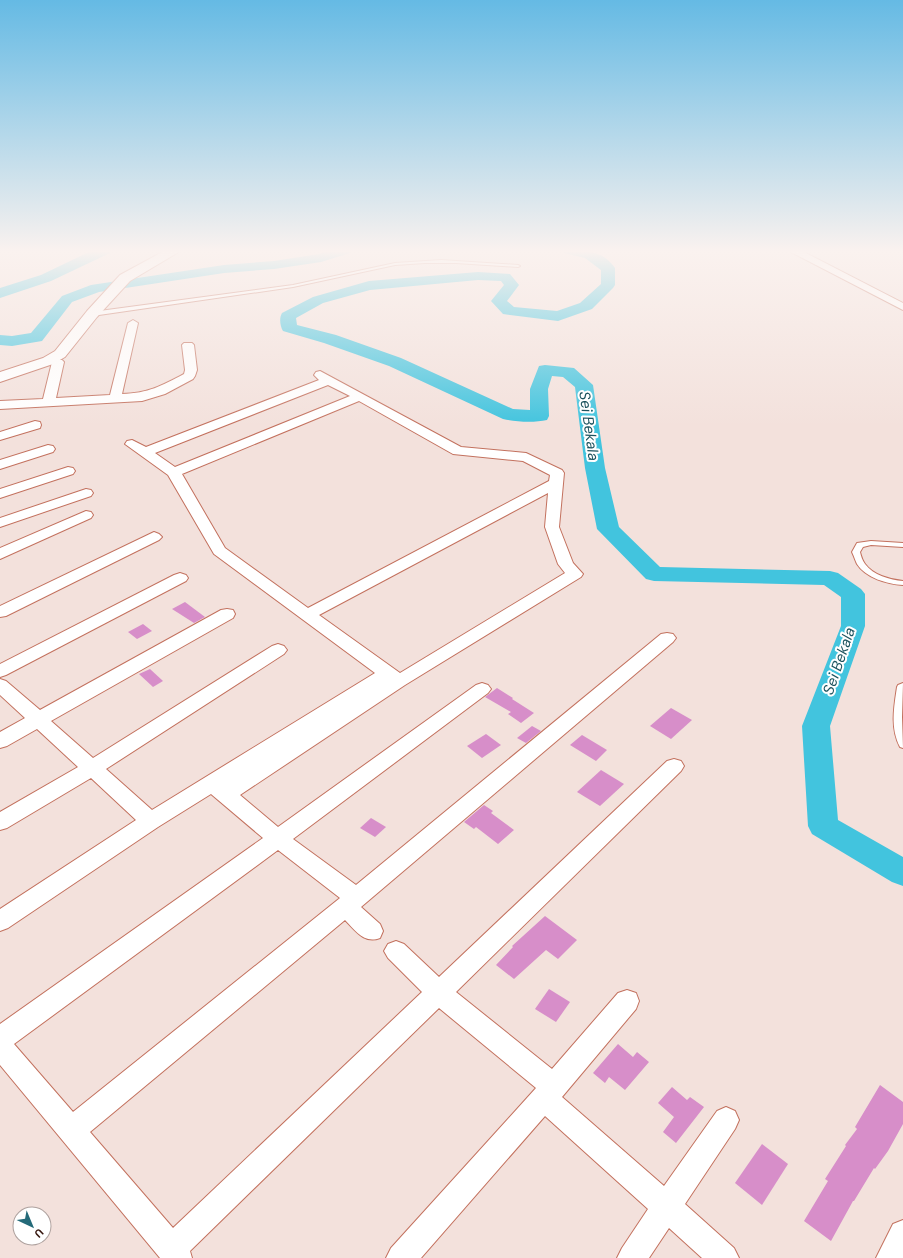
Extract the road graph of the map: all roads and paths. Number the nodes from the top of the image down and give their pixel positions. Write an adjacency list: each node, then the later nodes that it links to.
1 (97, 309): 3 (main road)
2 (130, 309): 3 (lane)
3 (92, 314): 7 (main road)
4 (133, 323): 9 (street)
5 (188, 346): 9 (street)
6 (58, 362): 10 (street)
7 (1, 379)
8 (359, 397): 19 (street); 19 (street); 20 (street)
9 (115, 399): 10 (street)
10 (49, 402): 11 (street)
11 (36, 403): 12 (street); 13 (street)
12 (0, 405)
13 (0, 414)
14 (35, 425): 15 (street)
15 (0, 436)
16 (48, 449): 17 (street)
17 (0, 465)
18 (68, 471): 22 (street)
19 (174, 472): 32 (street)
20 (556, 483): 32 (street); 36 (street)
21 (86, 493): 24 (street)
22 (0, 494)
23 (86, 515): 27 (street)
24 (0, 523)
25 (154, 537): 30 (street)
26 (903, 545): 29 (lane)
27 (0, 554)
28 (180, 578): 35 (street)
29 (903, 583)
30 (0, 612)
31 (227, 614): 40 (street)
32 (308, 615): 36 (street)
33 (668, 638): 49 (street)
34 (278, 650): 44 (street)
35 (0, 671)
36 (394, 677): 45 (street)
37 (0, 684): 40 (street)
38 (903, 686): 42 (lane)
39 (482, 689): 48 (street)
40 (39, 720): 41 (street); 44 (street)
41 (0, 741)
42 (903, 745)
43 (674, 766): 53 (street)
44 (92, 768): 46 (street); 47 (street)
45 (218, 789): 46 (street); 48 (street)
46 (151, 821): 50 (street)
47 (0, 822)
48 (278, 839): 49 (street); 55 (street)
49 (351, 902): 51 (street); 59 (street)
50 (0, 921)
51 (372, 931)
52 (396, 951): 53 (street)
53 (438, 992): 57 (street); 62 (street)
54 (627, 1001): 57 (street)
55 (0, 1039)
56 (0, 1046): 59 (street)
57 (548, 1092): 60 (street); 63 (street)
58 (726, 1120): 60 (street)
59 (71, 1130): 62 (street)
60 (667, 1208): 64 (street); 65 (street)
61 (903, 1234): 66 (street)
62 (175, 1253)
63 (401, 1258)
64 (632, 1258)
65 (724, 1258)
66 (891, 1258)

